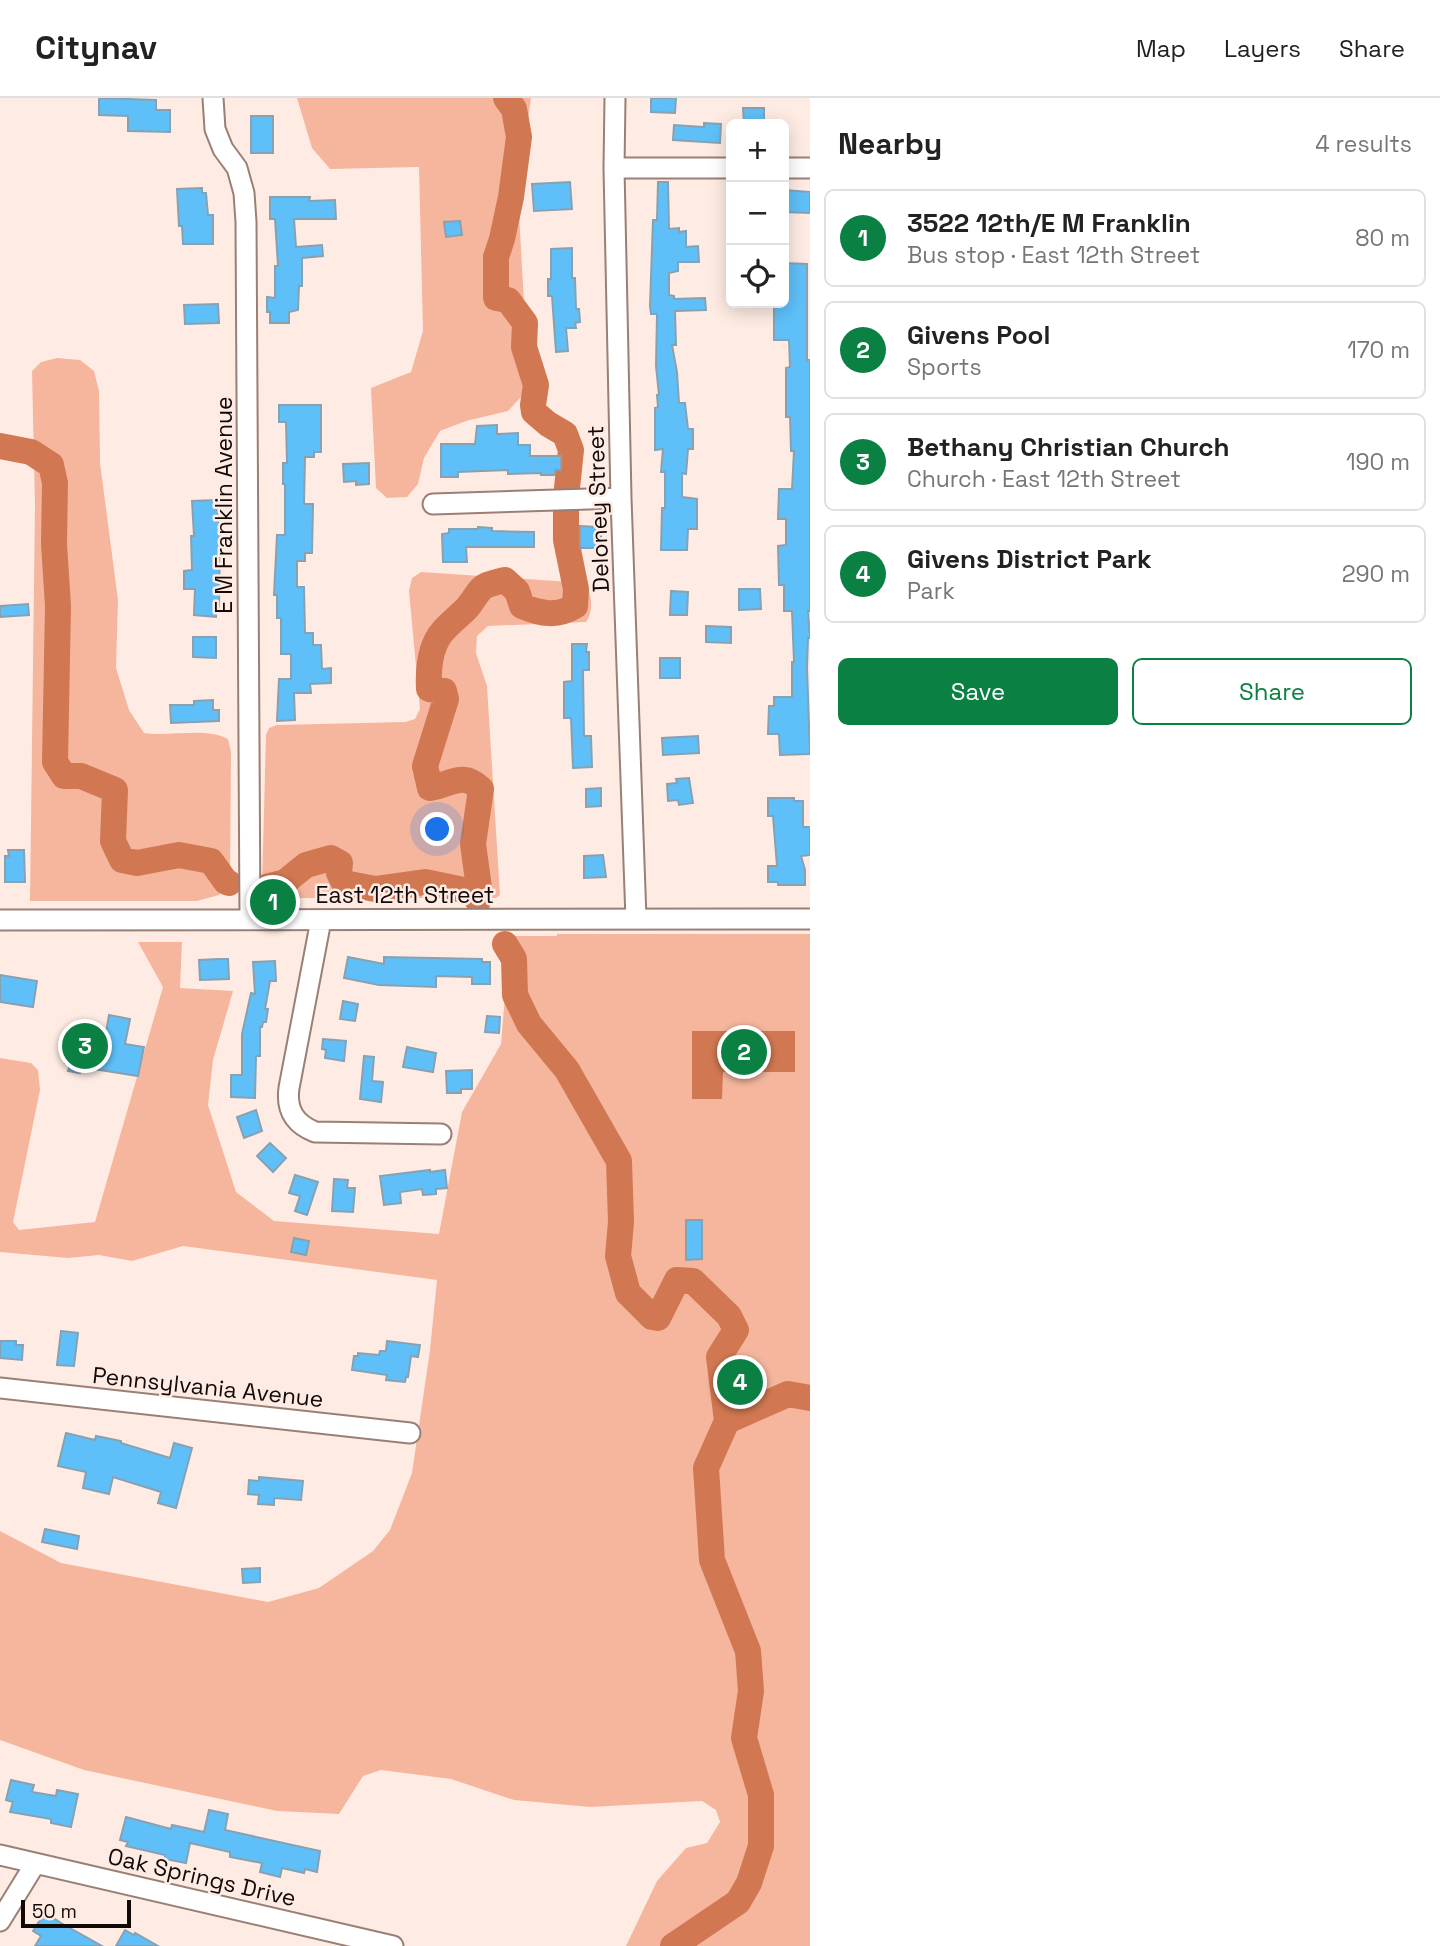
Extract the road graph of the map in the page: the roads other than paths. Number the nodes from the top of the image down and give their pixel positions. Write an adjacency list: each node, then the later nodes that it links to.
1 (213, 98): 13 (street, E M Franklin Avenue)
2 (615, 98): 3 (street, Deloney Street)
3 (614, 168): 4 (street); 7 (street, Deloney Street)
4 (726, 168)
5 (789, 168): 6 (street)
6 (810, 168)
7 (621, 498): 8 (street); 10 (street, Deloney Street)
8 (433, 504)
9 (321, 919): 10 (street, East 12th Street); 13 (street, East 12th Street); 14 (street)
10 (636, 919): 11 (street, East 12th Street)
11 (810, 919)
12 (0, 920): 13 (street, East 12th Street)
13 (250, 920)
14 (441, 1134)
15 (0, 1388): 16 (street, Pennsylvania Avenue)
16 (410, 1433)
17 (0, 1855): 18 (street, Oak Springs Drive)
18 (35, 1864): 19 (street); 20 (street, Oak Springs Drive)
19 (0, 1921)
20 (393, 1946)

